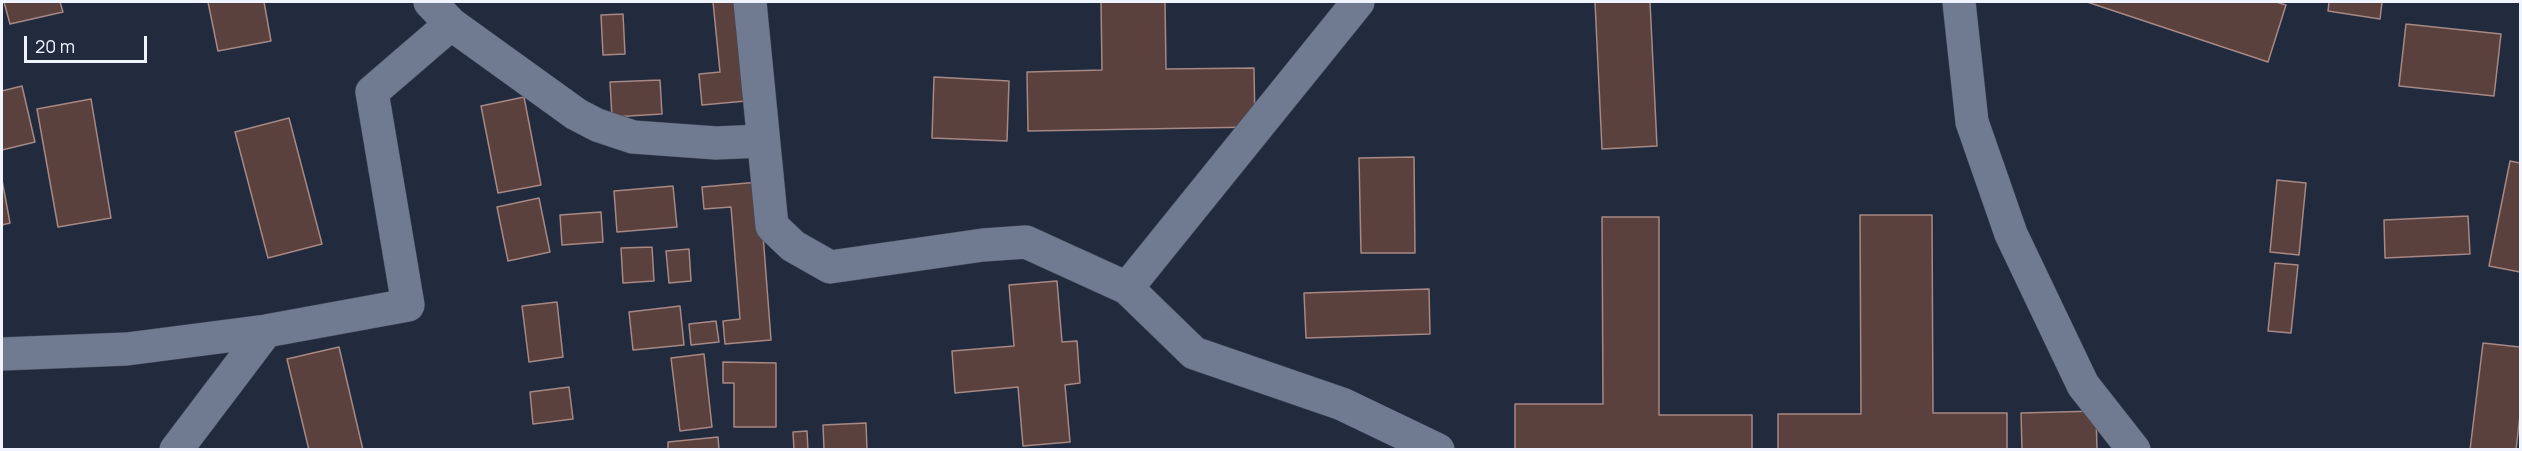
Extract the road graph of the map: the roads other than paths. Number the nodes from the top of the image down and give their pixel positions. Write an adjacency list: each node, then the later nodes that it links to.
1 (750, 2): 5 (street)
2 (1358, 2): 6 (street)
3 (1959, 2): 11 (street)
4 (441, 13): 5 (street); 7 (street)
5 (762, 141): 6 (street)
6 (1127, 288): 10 (street)
7 (266, 331): 8 (street); 9 (street)
8 (2, 354)
9 (176, 450)
10 (1438, 450)
11 (2134, 450)

